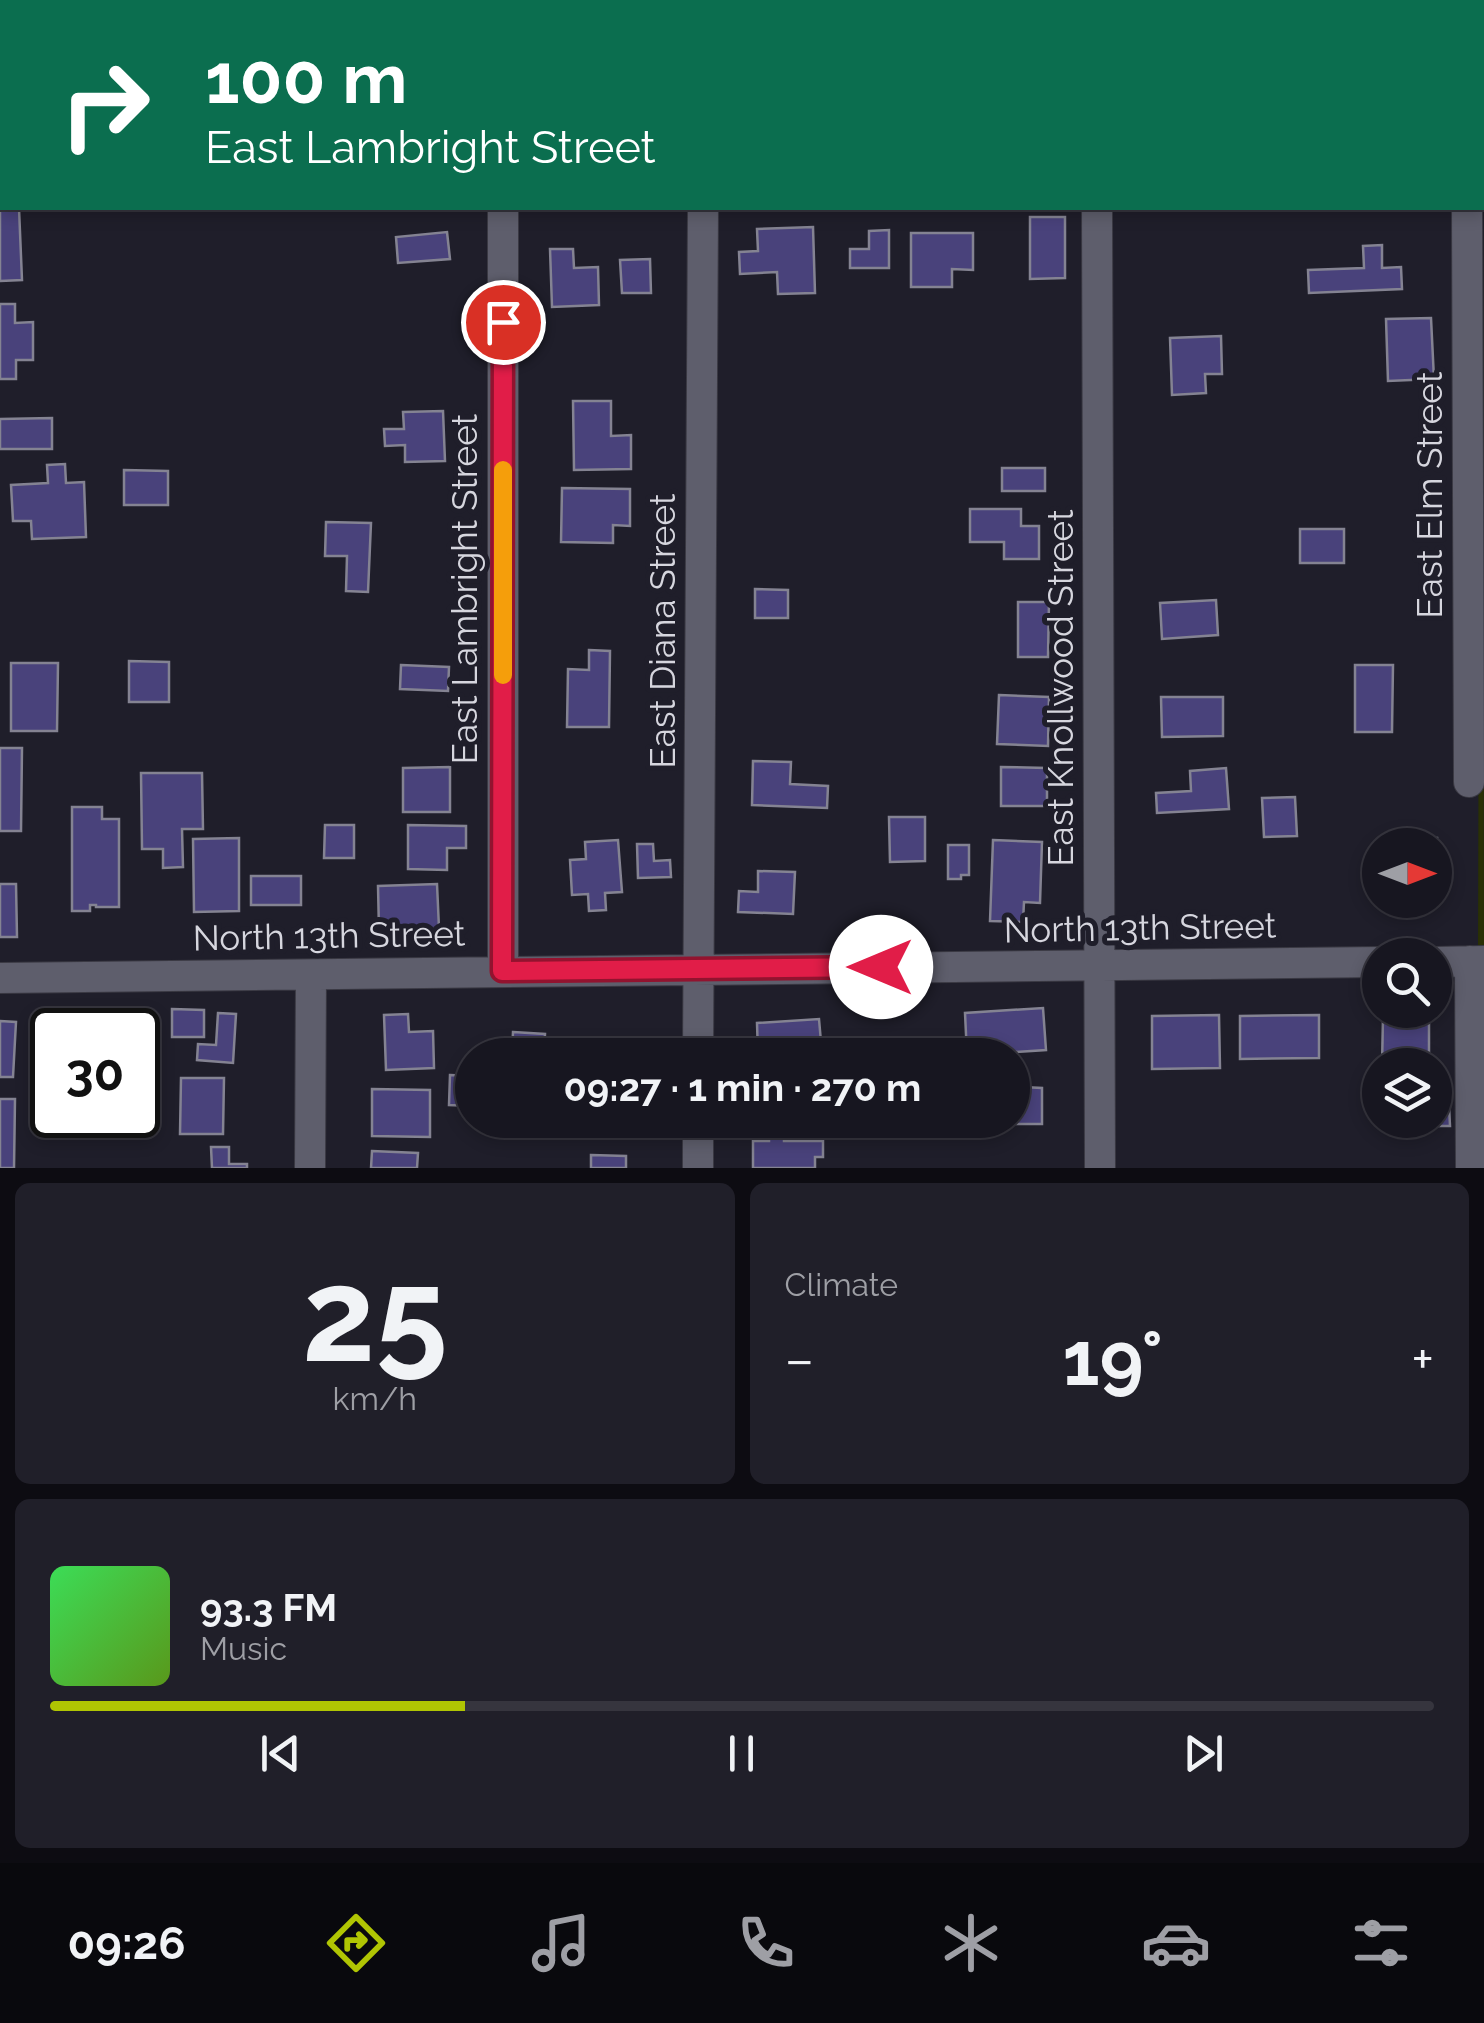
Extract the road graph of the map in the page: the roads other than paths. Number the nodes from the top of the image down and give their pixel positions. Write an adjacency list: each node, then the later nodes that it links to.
1 (503, 210): 11 (street, East Lambright Street)
2 (703, 210): 10 (street, East Diana Street)
3 (1097, 210): 9 (street, East Knollwood Street)
4 (1467, 210): 5 (street, East Elm Street)
5 (1469, 782)
6 (1477, 961): 8 (street); 19 (street)
7 (1362, 962): 9 (street, North 13th Street)
8 (1452, 962)
9 (1099, 966): 10 (street, North 13th Street); 18 (street, East Knollwood Street)
10 (698, 968): 11 (street, North 13th Street); 14 (street, East Diana Street)
11 (502, 971): 12 (street, North 13th Street)
12 (311, 975): 13 (street, North 13th Street); 16 (street)
13 (0, 978)
14 (698, 1038)
15 (698, 1138): 17 (street)
16 (310, 1168)
17 (698, 1168)
18 (1100, 1168)
19 (1471, 1168)

